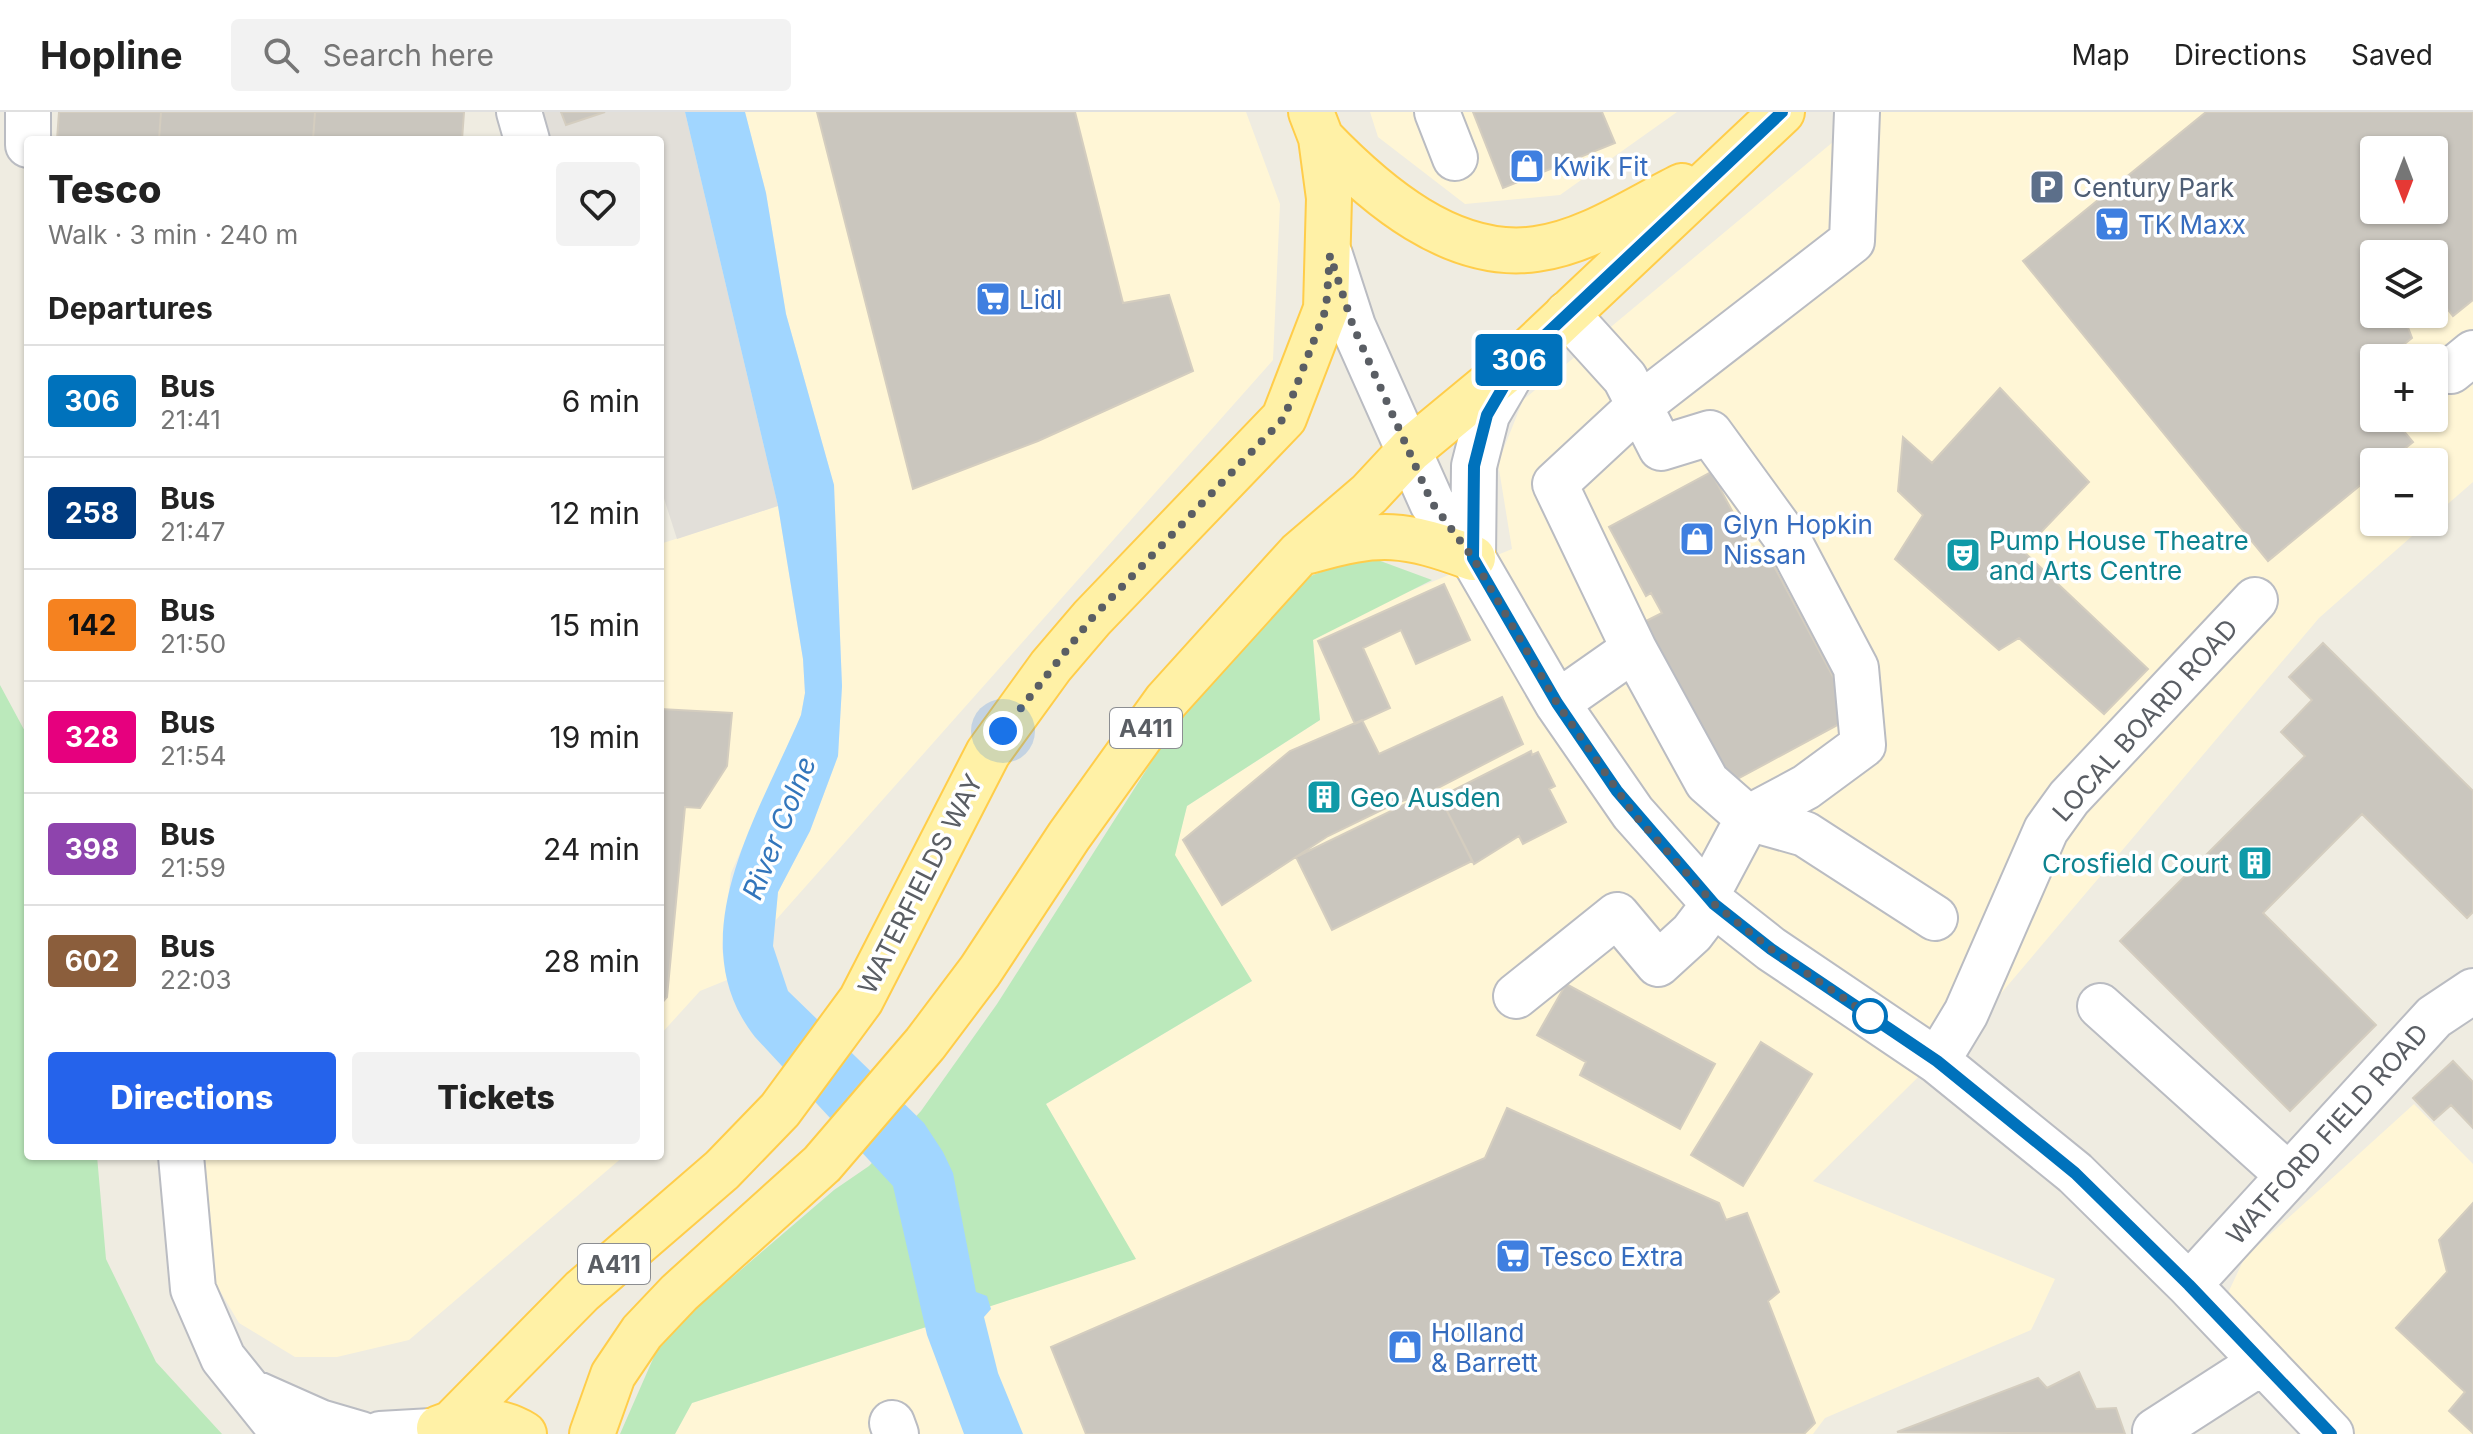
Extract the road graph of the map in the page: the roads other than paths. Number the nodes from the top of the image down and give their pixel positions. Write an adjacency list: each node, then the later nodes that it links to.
1 (28, 112): 7 (street)
2 (519, 112): 8 (street)
3 (1437, 112): 9 (street)
4 (1782, 112): 10 (main road, A411)
5 (1857, 112): 14 (street)
6 (1316, 125): 10 (main road, A411); 11 (main road, A411)
7 (28, 136)
8 (526, 136)
9 (1455, 158)
10 (1724, 165): 12 (main road, A411)
11 (1330, 255): 15 (street); 33 (main road, WATERFIELDS WAY / A411)
12 (1567, 314): 13 (main road, A411); 14 (street)
13 (1519, 360): 15 (main road, A411); 17 (street)
14 (1639, 406): 19 (street); 21 (street)
15 (1410, 450): 16 (main road, A411); 17 (street)
16 (1299, 554): 17 (main road); 39 (main road, A411)
17 (1473, 558): 20 (street)
18 (2255, 600): 27 (street, LOCAL BOARD ROAD)
19 (1634, 649): 20 (street); 21 (street)
20 (1557, 703): 22 (street)
21 (1748, 818): 22 (street); 23 (street)
22 (1711, 899): 25 (street); 27 (street)
23 (1935, 918)
24 (2473, 991): 29 (street, WATFORD FIELD ROAD)
25 (1516, 996)
26 (2100, 1006): 29 (street)
27 (1937, 1061): 30 (street)
28 (181, 1160): 32 (street)
29 (2289, 1176): 30 (street, WATFORD FIELD ROAD)
30 (2189, 1285): 31 (street)
31 (2262, 1362): 34 (street); 40 (street)
32 (251, 1392): 35 (street); 36 (street)
33 (437, 1429): 37 (street); 38 (main road)
34 (2155, 1431)
35 (284, 1434)
36 (361, 1434)
37 (380, 1434)
38 (524, 1434)
39 (592, 1434)
40 (2331, 1434)

